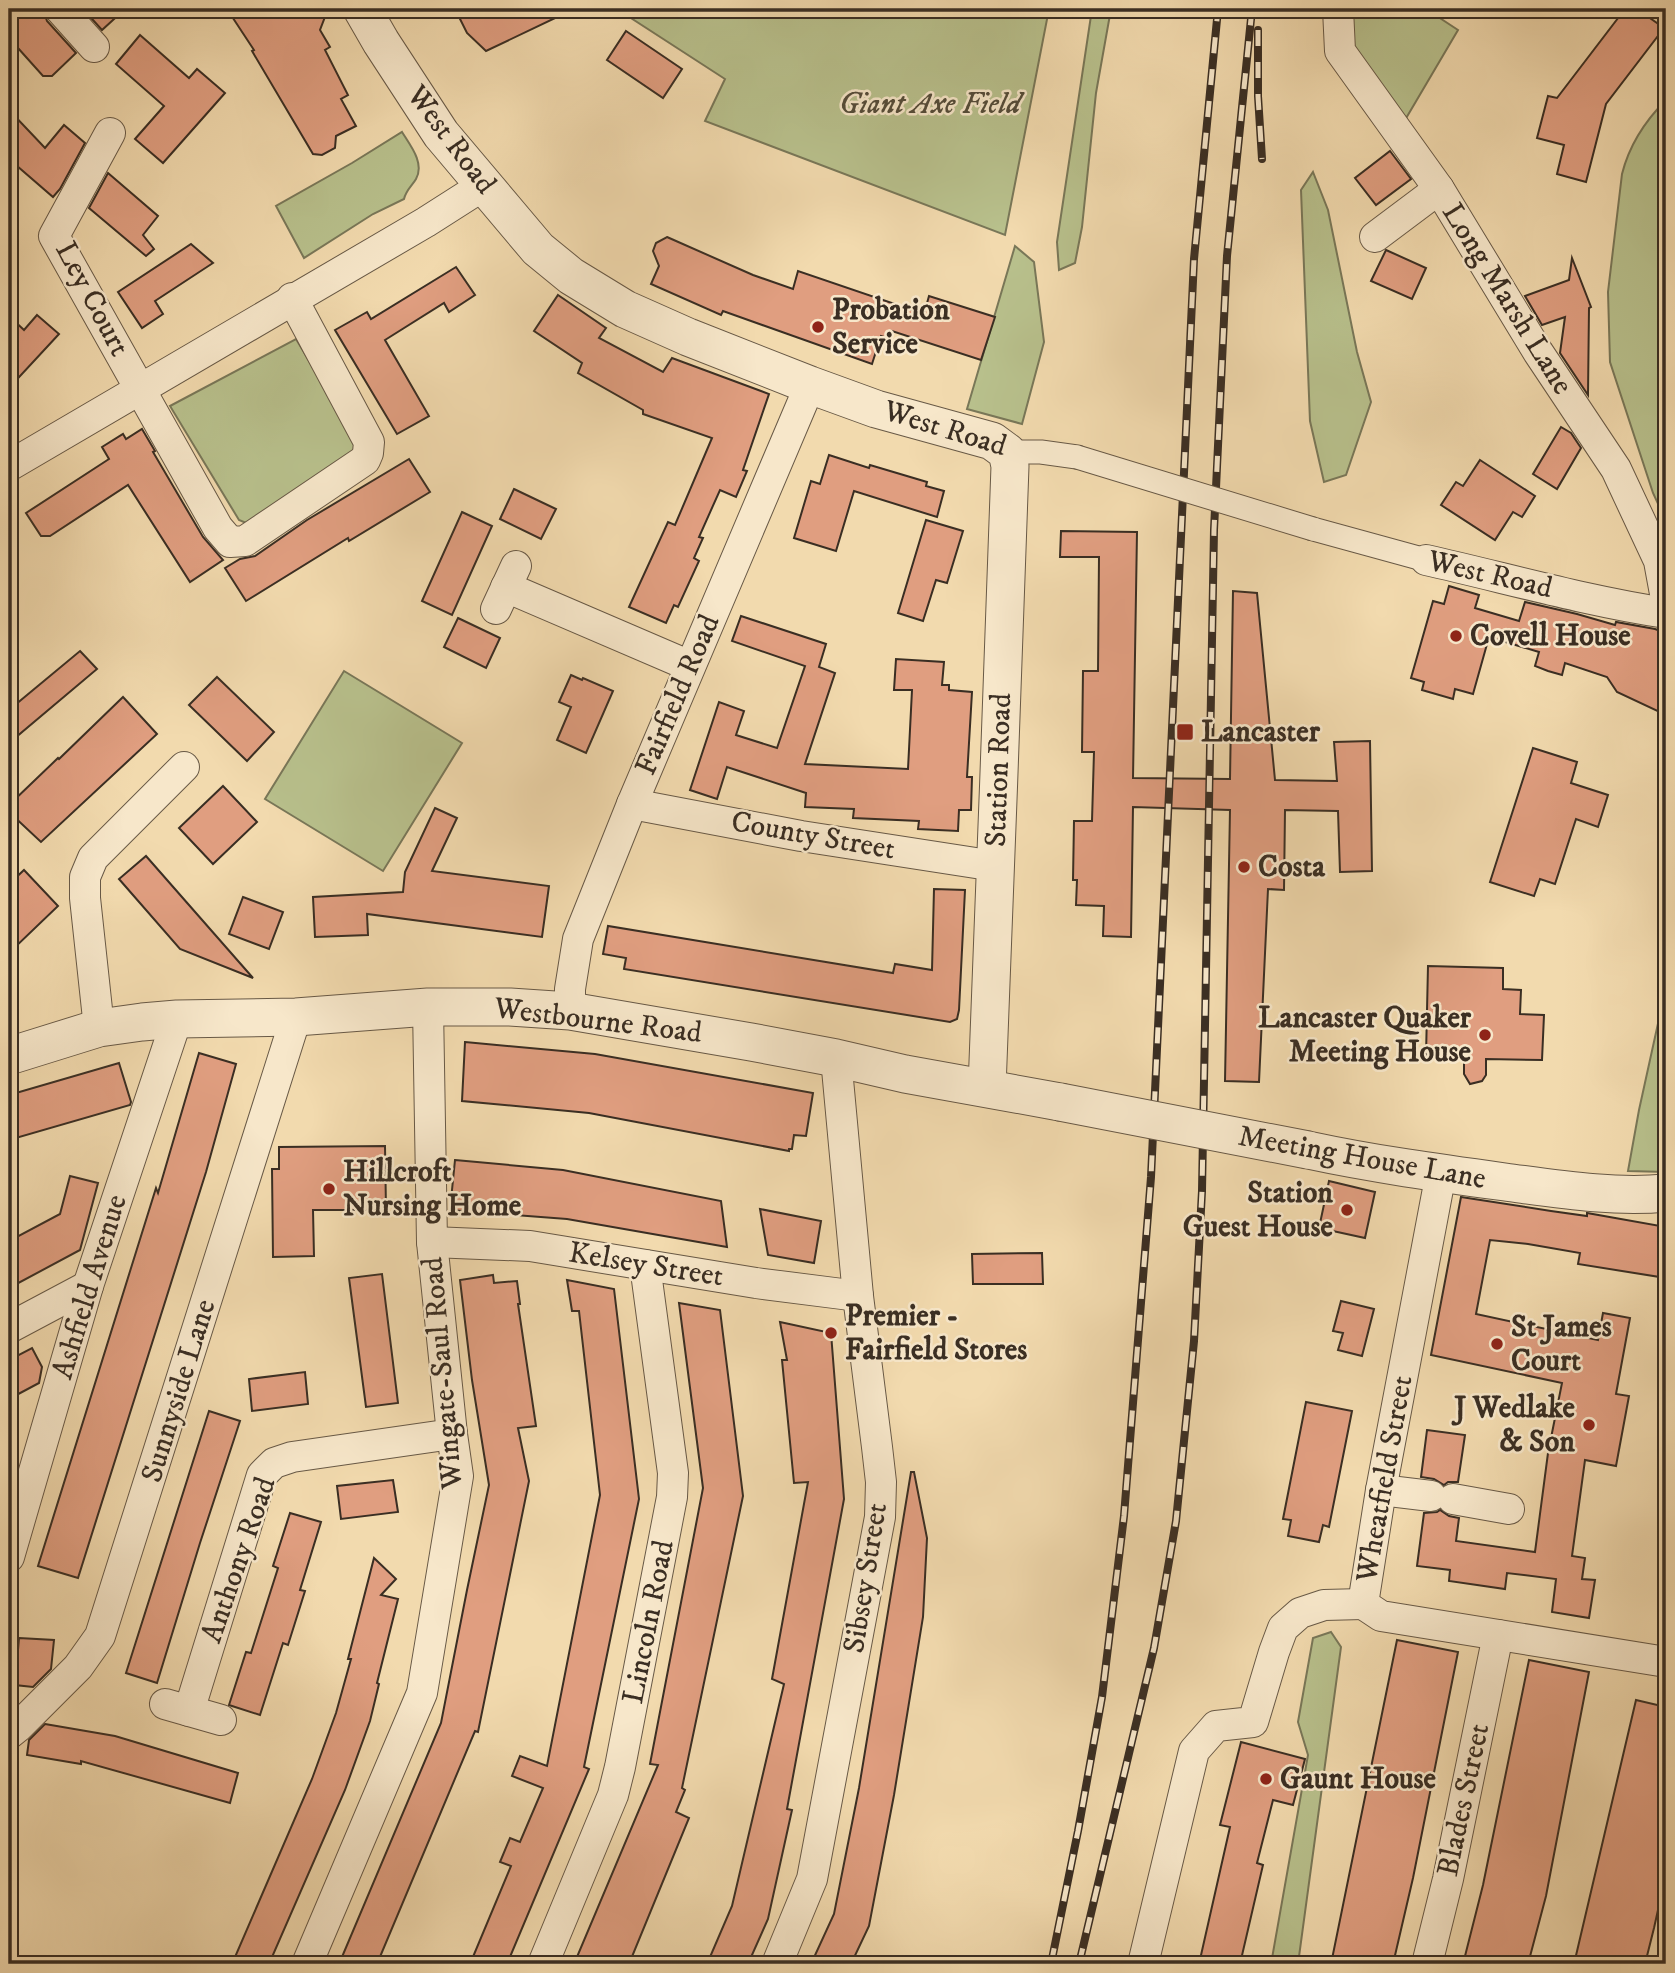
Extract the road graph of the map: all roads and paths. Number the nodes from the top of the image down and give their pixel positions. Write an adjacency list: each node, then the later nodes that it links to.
1 (60, 9): 4 (street)
2 (362, 9): 6 (street, West Road)
3 (1338, 9): 7 (street, Long Marsh Lane)
4 (94, 47)
5 (110, 133): 11 (street, Ley Court)
6 (484, 186): 9 (street); 10 (street, West Road)
7 (1438, 189): 8 (street); 16 (street, Long Marsh Lane)
8 (1375, 237)
9 (292, 298): 11 (street); 11 (street)
10 (810, 385): 12 (street, West Road); 18 (street, Fairfield Road)
11 (141, 390): 13 (street)
12 (1007, 452): 14 (street, West Road, bridge); 21 (street, Station Road)
13 (9, 466)
14 (1426, 560): 17 (street, West Road)
15 (506, 588): 18 (street)
16 (1666, 599)
17 (1666, 613)
18 (690, 666): 20 (street, Fairfield Road)
19 (184, 767): 26 (street)
20 (632, 804): 21 (street, County Street); 23 (street, Fairfield Road)
21 (995, 866): 29 (street, Station Road)
22 (428, 1007): 23 (street, Westbourne Road); 24 (street, Westbourne Road); 33 (street, Wingate-Saul Road)
23 (570, 1012): 28 (street, Westbourne Road)
24 (296, 1017): 25 (street, Westbourne Road); 46 (street, Sunnyside Lane)
25 (177, 1019): 26 (street, Westbourne Road); 35 (street, Ashfield Avenue)
26 (99, 1028): 27 (street, Westbourne Road)
27 (9, 1056)
28 (836, 1058): 29 (street, Westbourne Road); 36 (street, Sibsey Street)
29 (987, 1088): 30 (street, Westbourne Road)
30 (1060, 1102): 31 (street, Meeting House Lane, bridge)
31 (1441, 1173): 32 (street, Meeting House Lane); 39 (street, Wheatfield Street)
32 (1666, 1193)
33 (432, 1242): 34 (street, Kelsey Street); 38 (street, Wingate-Saul Road)
34 (645, 1265): 36 (street, Kelsey Street); 48 (street, Lincoln Road)
35 (88, 1286): 37 (street); 41 (street, Ashfield Avenue)
36 (858, 1296): 49 (street, Sibsey Street)
37 (9, 1328)
38 (452, 1434): 45 (street, Anthony Road); 47 (street, Wingate-Saul Road)
39 (1381, 1490): 40 (street); 42 (street, Wheatfield Street)
40 (1509, 1509)
41 (9, 1557)
42 (1363, 1604): 43 (street, Wheatfield Street); 50 (street)
43 (1498, 1636): 44 (street, Wheatfield Street); 51 (street, Blades Street)
44 (1666, 1662)
45 (222, 1720)
46 (9, 1734)
47 (307, 1964)
48 (543, 1964)
49 (777, 1964)
50 (1143, 1964)
51 (1427, 1964)

